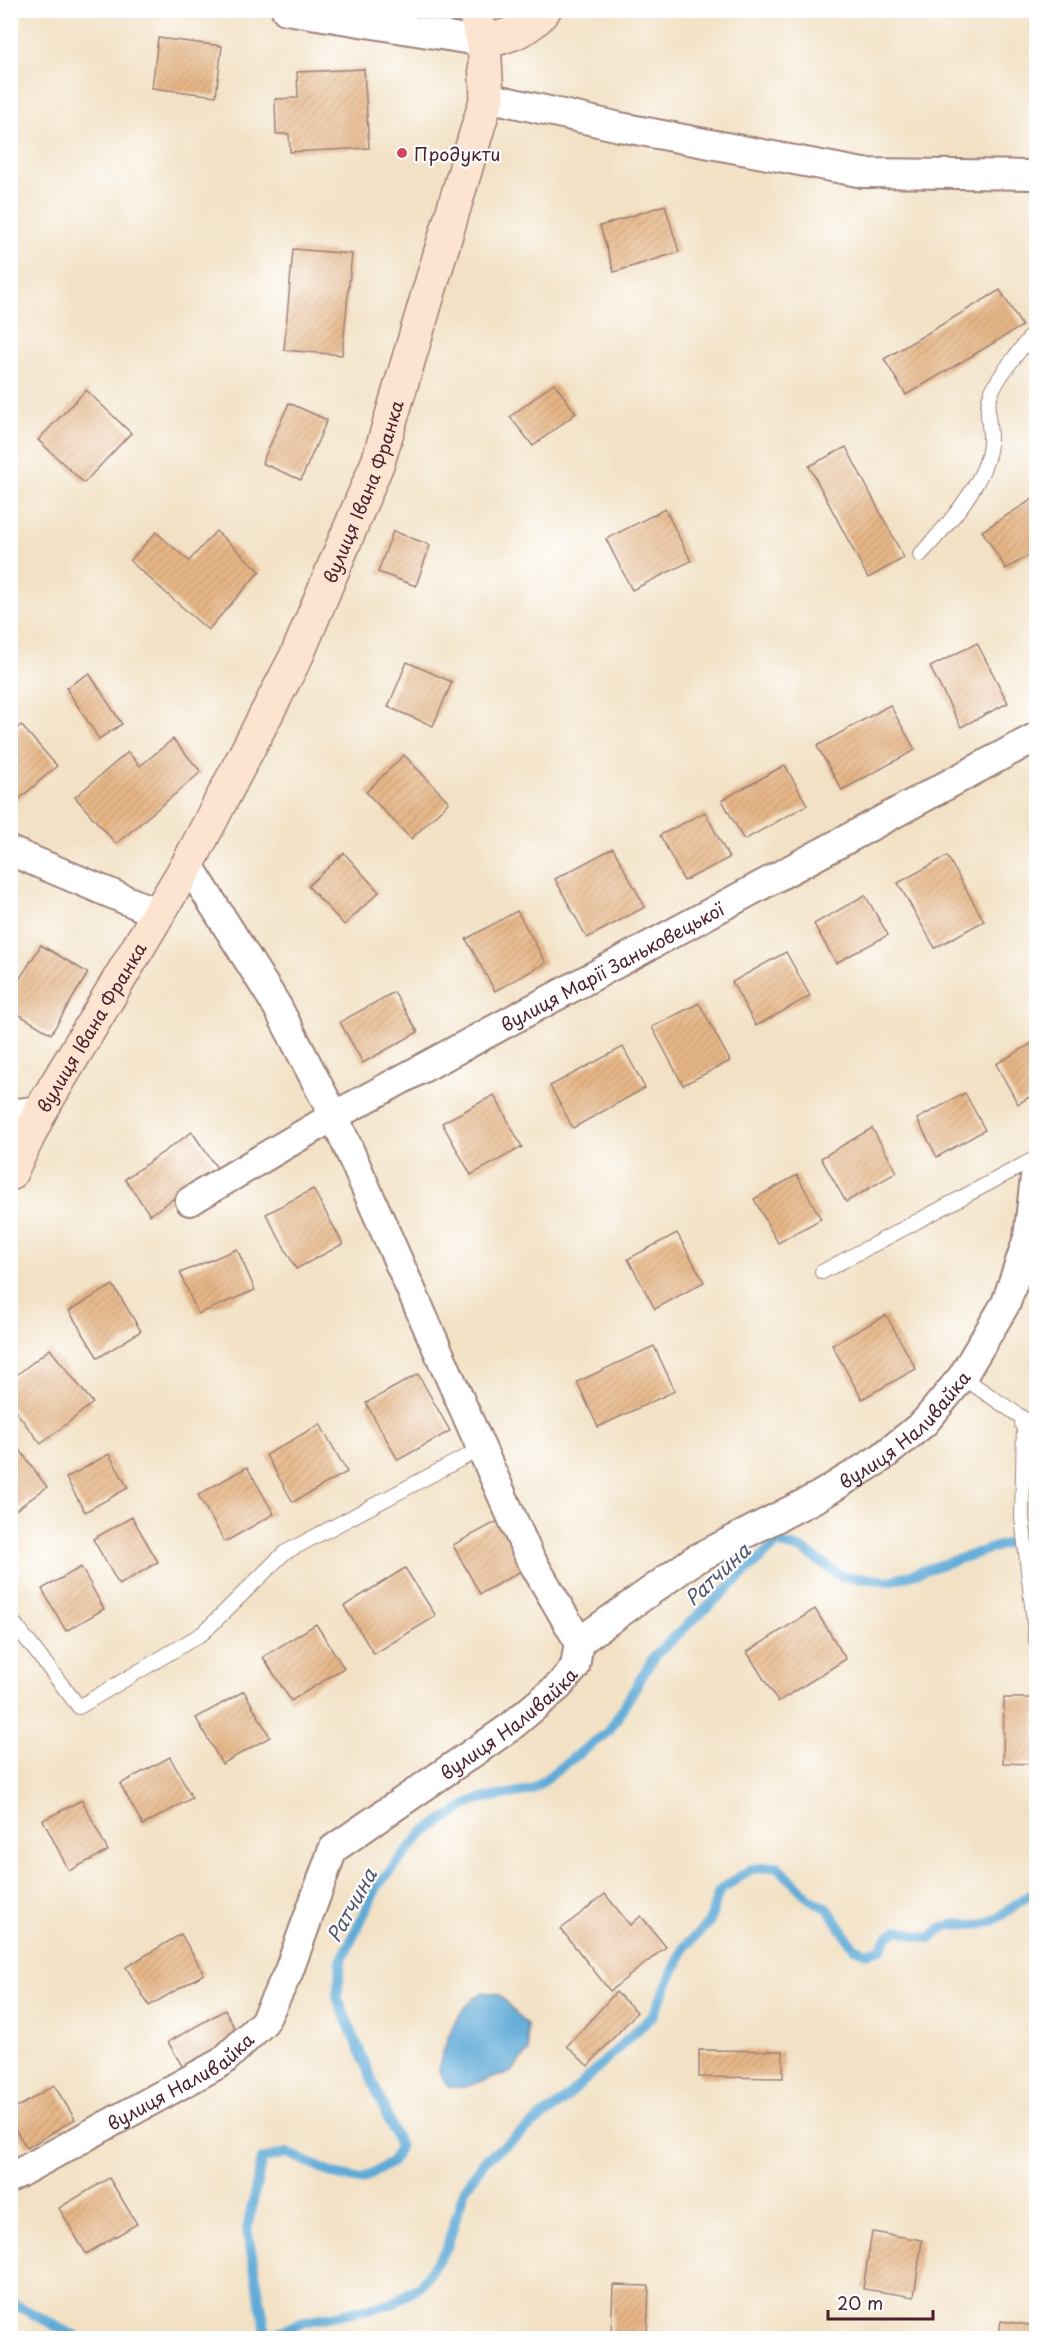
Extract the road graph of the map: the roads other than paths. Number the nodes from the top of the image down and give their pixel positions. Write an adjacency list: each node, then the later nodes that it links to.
1 (286, 10): 4 (street)
2 (474, 10): 4 (main road, вулиця Івана Франка)
3 (544, 10): 4 (main road)
4 (484, 42): 5 (main road, вулиця Івана Франка)
5 (487, 97): 6 (street); 11 (main road, вулиця Івана Франка)
6 (1036, 175)
7 (1036, 329): 8 (lane)
8 (920, 555)
9 (1036, 737): 14 (street, вулиця Марії Заньковецької)
10 (10, 851): 12 (street)
11 (188, 864): 12 (main road, вулиця Івана Франка); 14 (street)
12 (157, 913): 13 (main road, вулиця Івана Франка)
13 (26, 1112): 17 (main road, вулиця Івана Франка)
14 (334, 1116): 18 (street, вулиця Марії Заньковецької); 23 (street)
15 (1036, 1158): 19 (lane)
16 (1036, 1168): 20 (street, вулиця Наливайка)
17 (10, 1174)
18 (190, 1200)
19 (822, 1272)
20 (962, 1377): 21 (lane); 26 (street, вулиця Наливайка)
21 (1030, 1427): 22 (lane); 25 (lane)
22 (1036, 1442)
23 (480, 1449): 24 (lane); 26 (street)
24 (10, 1618)
25 (1036, 1641)
26 (579, 1642): 27 (street, вулиця Наливайка)
27 (10, 2178)

